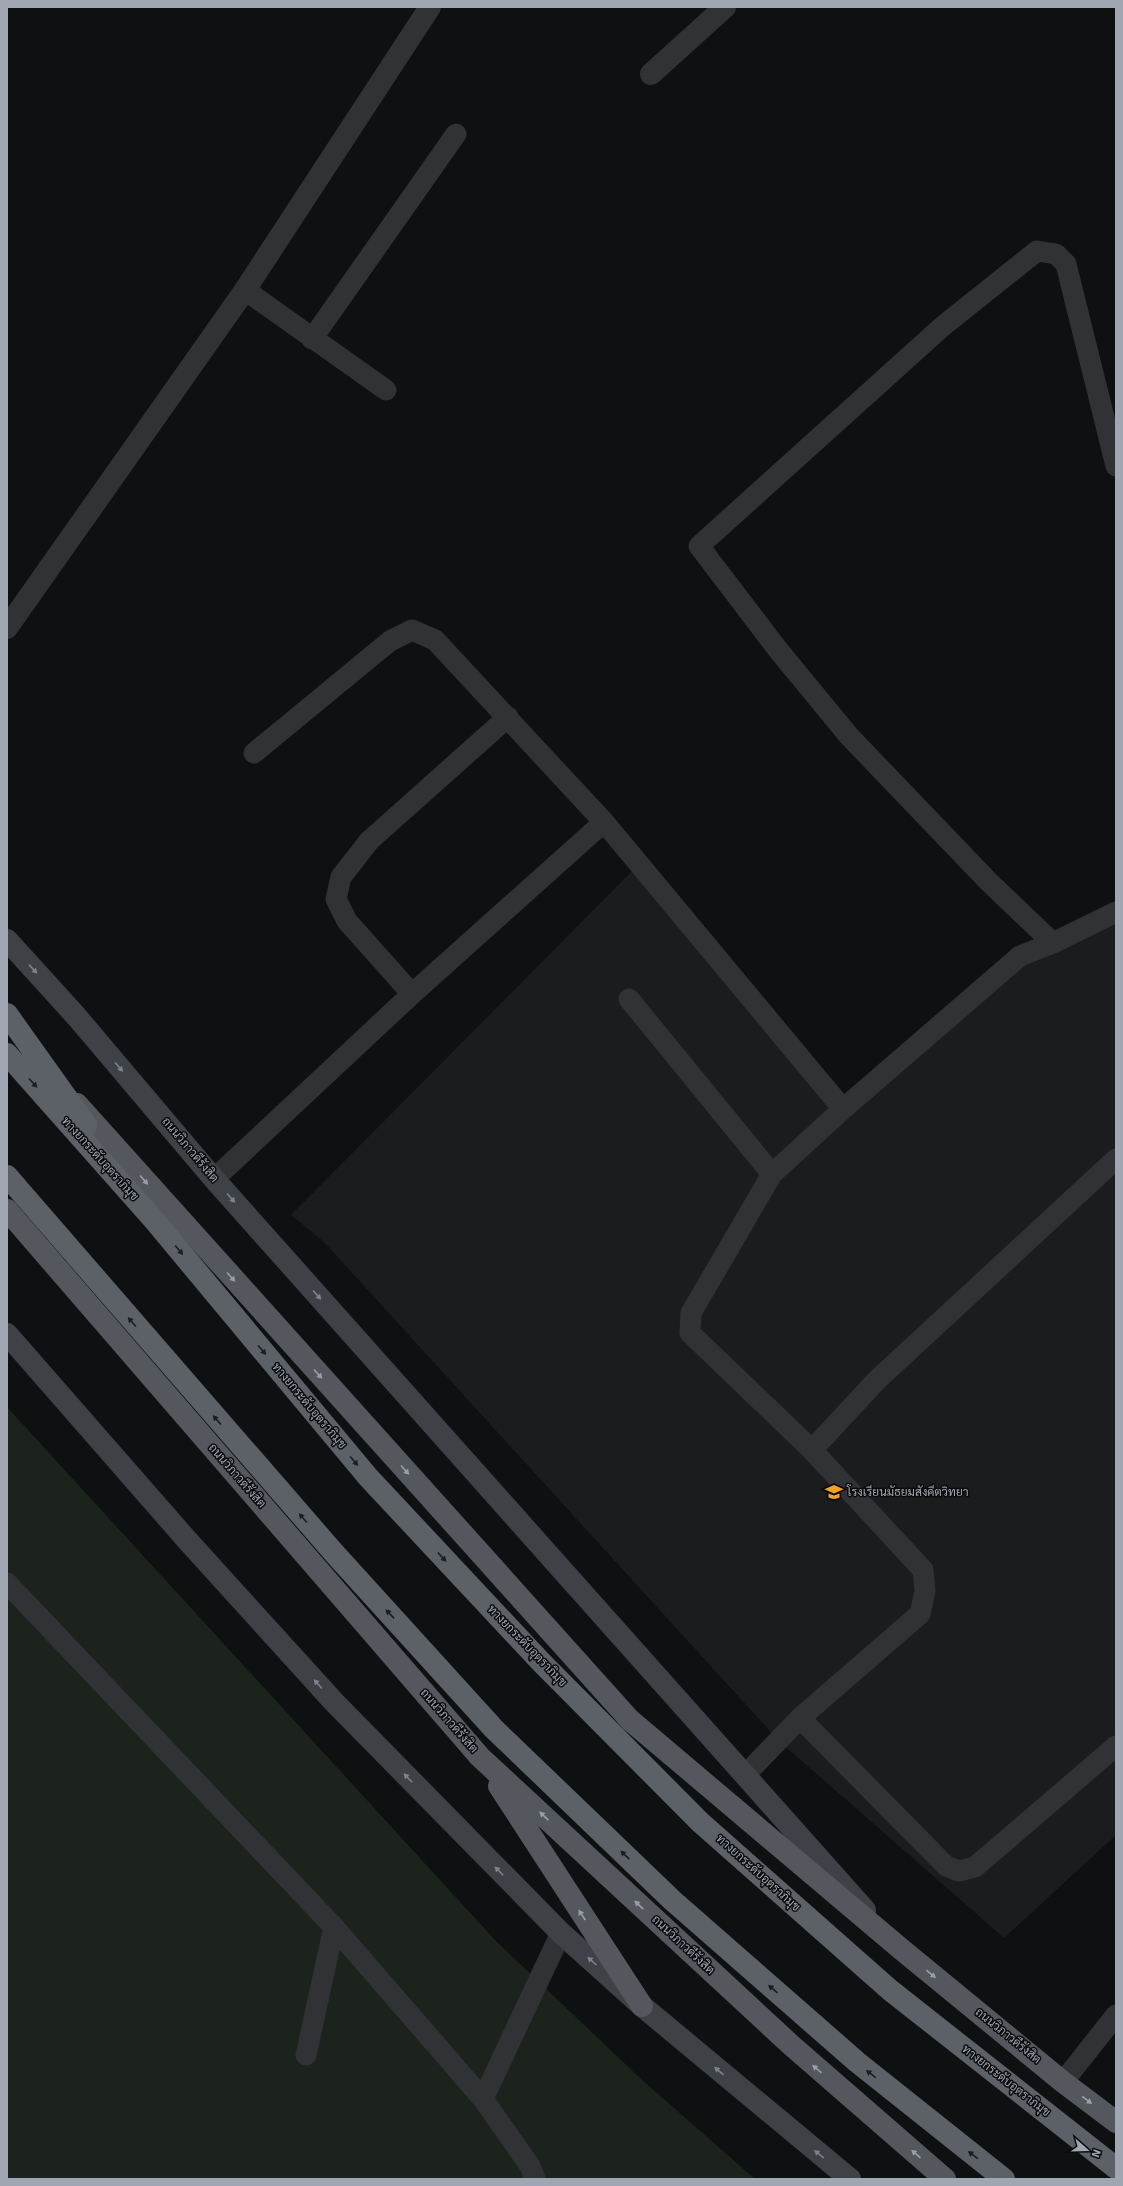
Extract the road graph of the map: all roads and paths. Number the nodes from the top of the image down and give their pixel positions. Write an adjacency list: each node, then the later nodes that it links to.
1 (430, 7): 5 (street)
2 (725, 7): 3 (street)
3 (651, 74)
4 (456, 134): 6 (lane)
5 (245, 290): 6 (lane); 9 (street)
6 (312, 339): 7 (lane)
7 (386, 390)
8 (1116, 466): 15 (lane)
9 (7, 628)
10 (508, 717): 11 (lane); 12 (lane); 16 (lane)
11 (254, 754)
12 (604, 822): 16 (lane); 21 (lane)
13 (1116, 912): 15 (lane)
14 (7, 940): 25 (main road, ถนนวิภาวดีรังสิต, one-way to 25)
15 (1053, 943): 21 (lane)
16 (412, 994): 25 (lane)
17 (629, 999): 23 (lane)
18 (7, 1014): 28 (highway)
19 (7, 1025): 39 (highway, ถนนวิภาวดีรังสิต, one-way to 39)
20 (7, 1054): 28 (highway, ทางยกระดับอุตราภิมุข, one-way to 28)
21 (843, 1109): 23 (lane)
22 (1116, 1159): 31 (lane)
23 (772, 1174): 31 (lane)
24 (7, 1176): 29 (highway)
25 (214, 1179): 36 (main road, ถนนวิภาวดีรังสิต, one-way to 36)
26 (7, 1196): 29 (highway)
27 (7, 1210): 35 (highway, ถนนวิภาวดีรังสิต)
28 (154, 1220): 46 (highway, ทางยกระดับอุตราภิมุข, one-way to 46)
29 (97, 1281): 50 (highway, one-way to 29)
30 (7, 1334): 38 (main road, one-way to 30)
31 (812, 1450): 33 (lane)
32 (7, 1583): 37 (lane)
33 (800, 1718): 34 (lane); 36 (lane)
34 (1116, 1746)
35 (480, 1757): 40 (highway, one-way to 35); 49 (highway, ถนนวิภาวดีรังสิต, one-way to 35)
36 (744, 1775): 39 (main road, ถนนวิภาวดีรังสิต)
37 (334, 1927): 42 (lane); 44 (lane)
38 (561, 1933): 40 (main road, one-way to 38); 44 (lane)
39 (901, 1949): 43 (highway, ถนนวิภาวดีรังสิต, one-way to 43)
40 (642, 2006): 48 (main road, one-way to 40)
41 (1116, 2015): 43 (lane)
42 (306, 2054)
43 (1063, 2082): 45 (highway, ถนนวิภาวดีรังสิต, one-way to 45)
44 (483, 2099): 47 (lane)
45 (1116, 2122)
46 (1116, 2168)
47 (535, 2179)
48 (850, 2179)
49 (945, 2179)
50 (1004, 2179)

